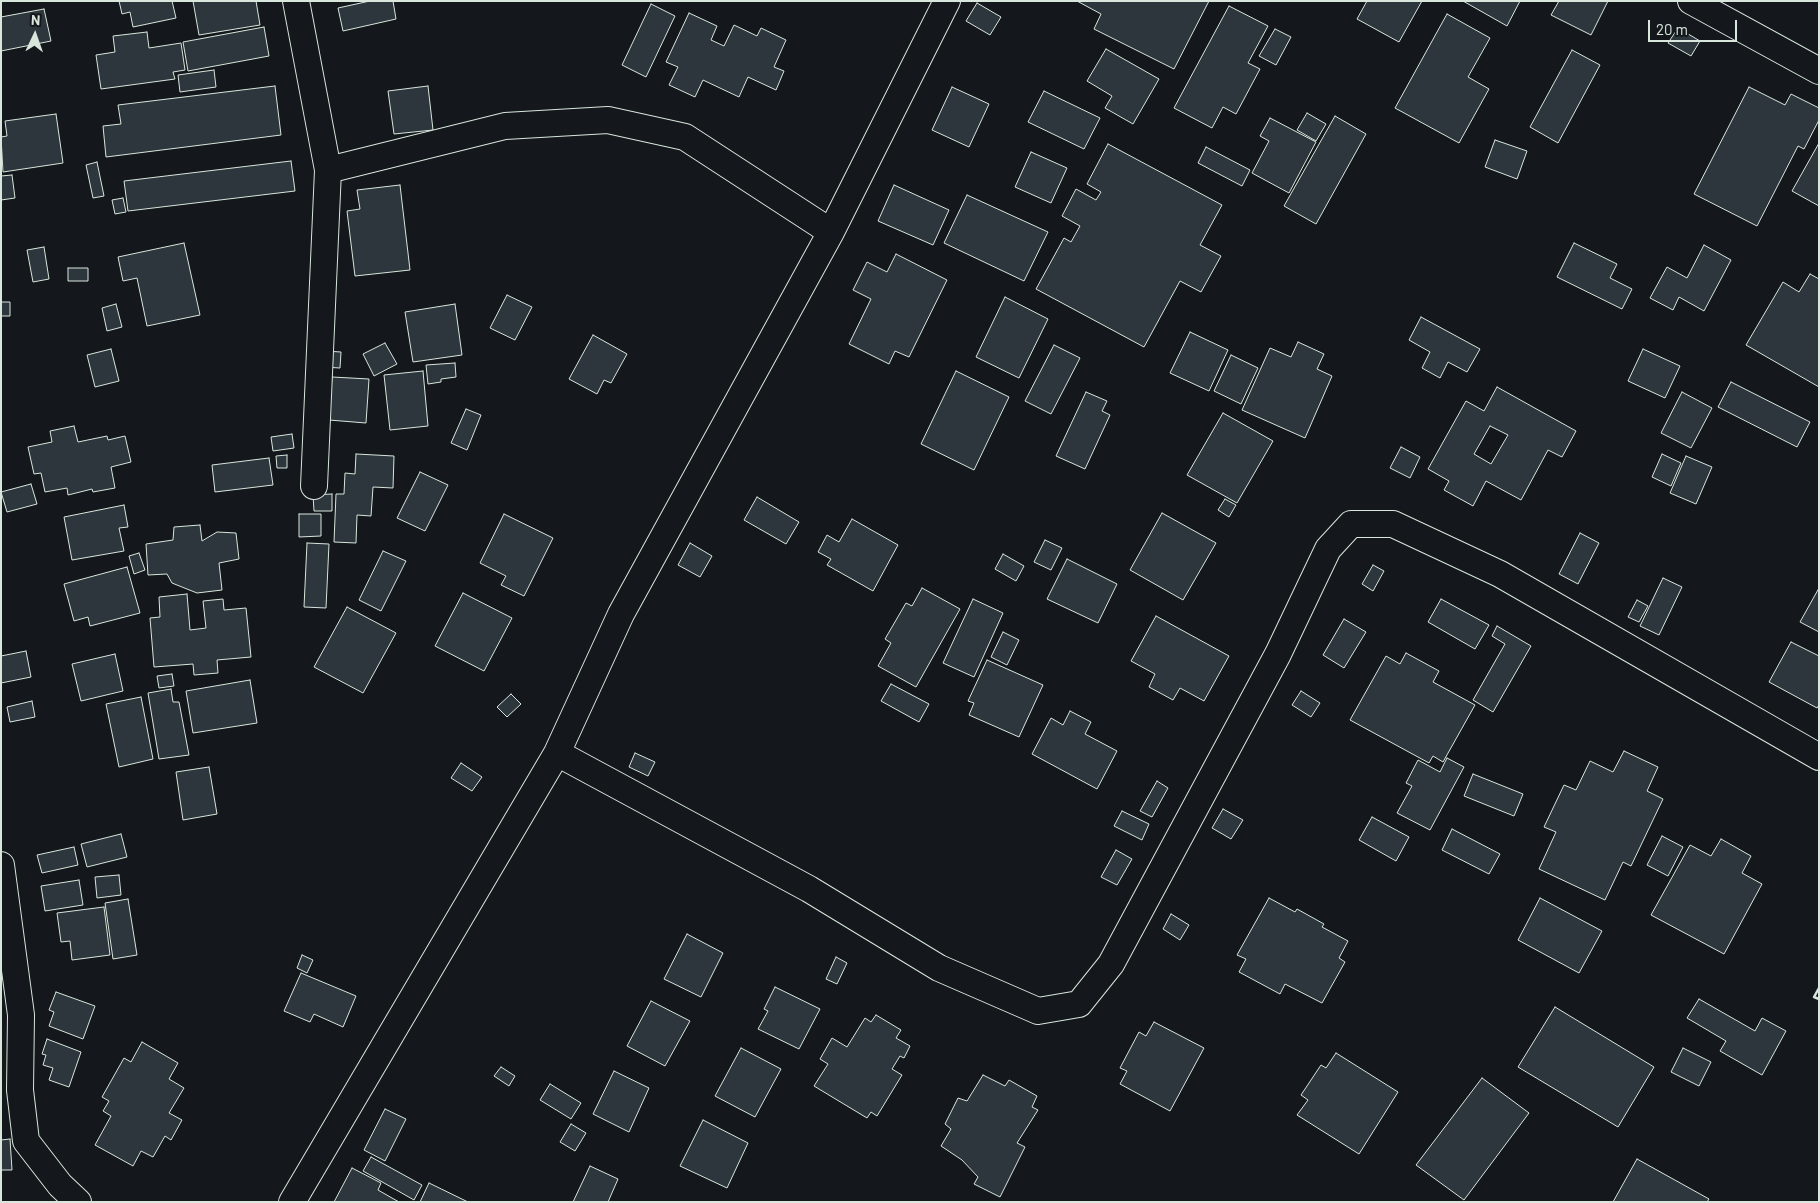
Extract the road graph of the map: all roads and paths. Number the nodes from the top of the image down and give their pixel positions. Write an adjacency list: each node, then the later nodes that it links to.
1 (296, 1): 5 (street)
2 (947, 1): 6 (street)
3 (1690, 1): 4 (street)
4 (1819, 71)
5 (328, 170): 6 (street); 7 (street)
6 (831, 232): 8 (street)
7 (314, 486)
8 (557, 753): 9 (street); 12 (street)
9 (1819, 757)
10 (1, 865): 11 (street)
11 (78, 1202)
12 (292, 1202)

